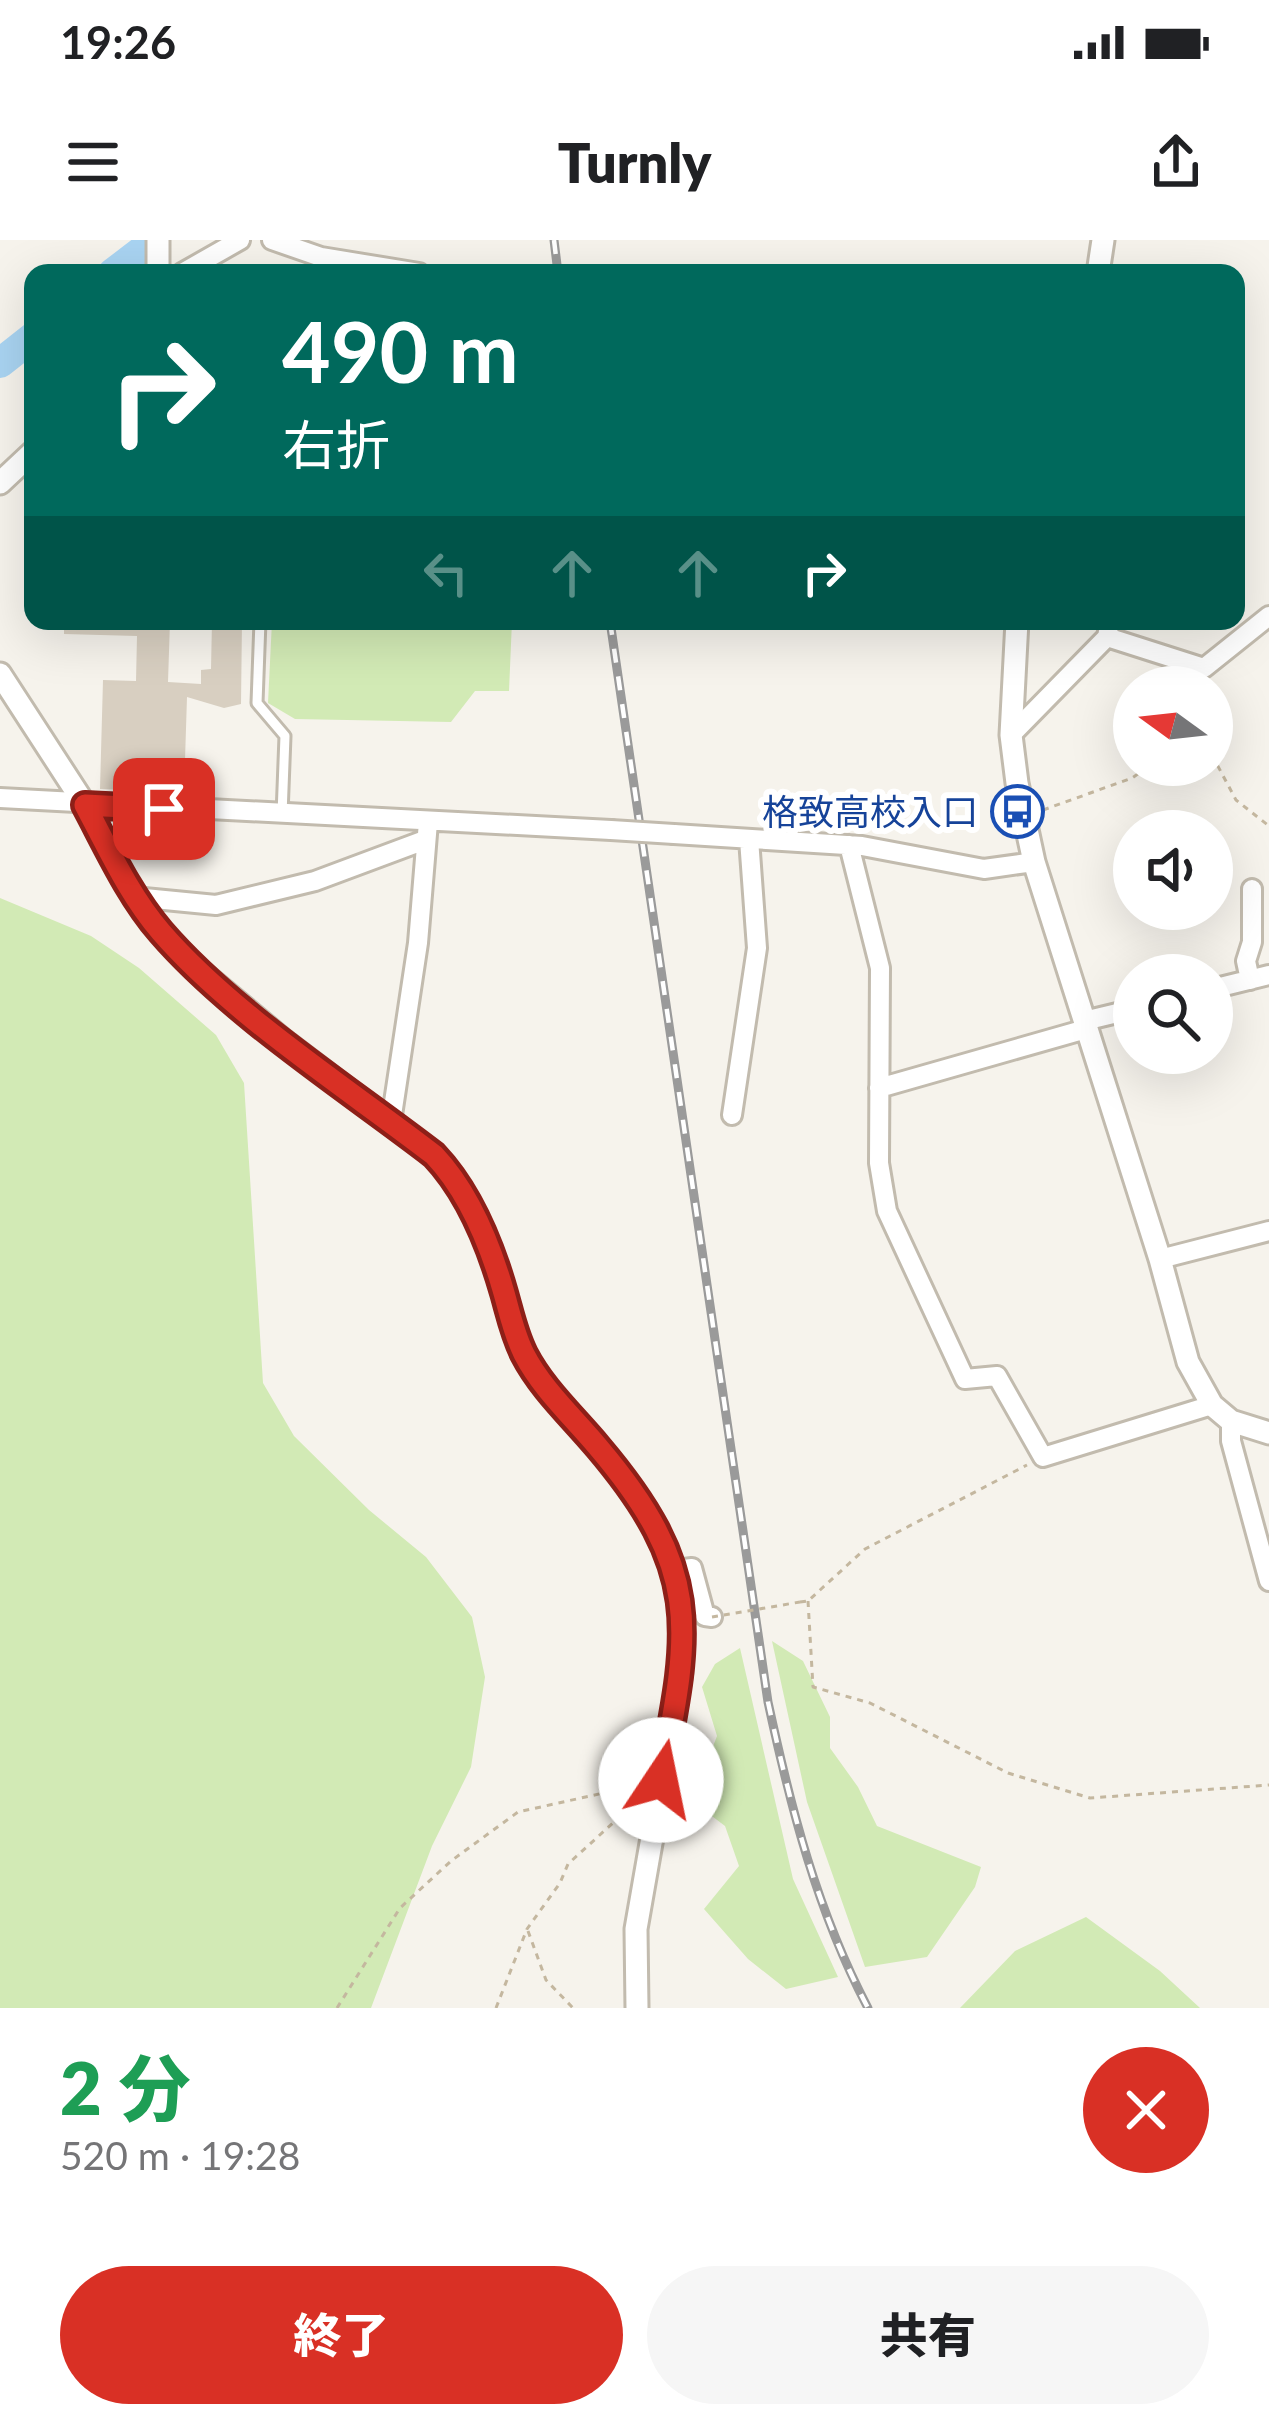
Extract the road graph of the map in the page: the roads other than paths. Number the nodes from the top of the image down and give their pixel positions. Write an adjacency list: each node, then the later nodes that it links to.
1 (240, 240): 3 (street)
2 (272, 240): 4 (street)
3 (198, 264)
4 (363, 264)
5 (24, 460): 6 (street)
6 (0, 483)
7 (1269, 616): 11 (street)
8 (260, 630): 16 (lane)
9 (1017, 630): 13 (street)
10 (1107, 630): 13 (street)
11 (1110, 630)
12 (0, 674): 15 (street)
13 (1011, 735): 20 (street)
14 (0, 799): 15 (street)
15 (85, 805): 16 (street); 22 (street)
16 (282, 815): 17 (street)
17 (426, 831): 18 (street, bridge); 22 (street); 28 (street)
18 (749, 838): 19 (street); 27 (street)
19 (849, 845): 20 (street); 26 (street)
20 (1034, 862): 25 (street)
21 (1252, 889): 23 (street)
22 (134, 897): 28 (street)
23 (1259, 977)
24 (1113, 1016): 25 (street)
25 (1085, 1025): 26 (street); 30 (street)
26 (879, 1088): 31 (street)
27 (732, 1115)
28 (391, 1122): 34 (street)
29 (1269, 1231): 30 (street)
30 (1160, 1258): 31 (street)
31 (1212, 1405): 32 (street)
32 (1231, 1420): 33 (street); 35 (street)
33 (1267, 1431)
34 (675, 1570): 36 (street); 37 (street)
35 (1269, 1581)
36 (712, 1617)
37 (637, 2008)

